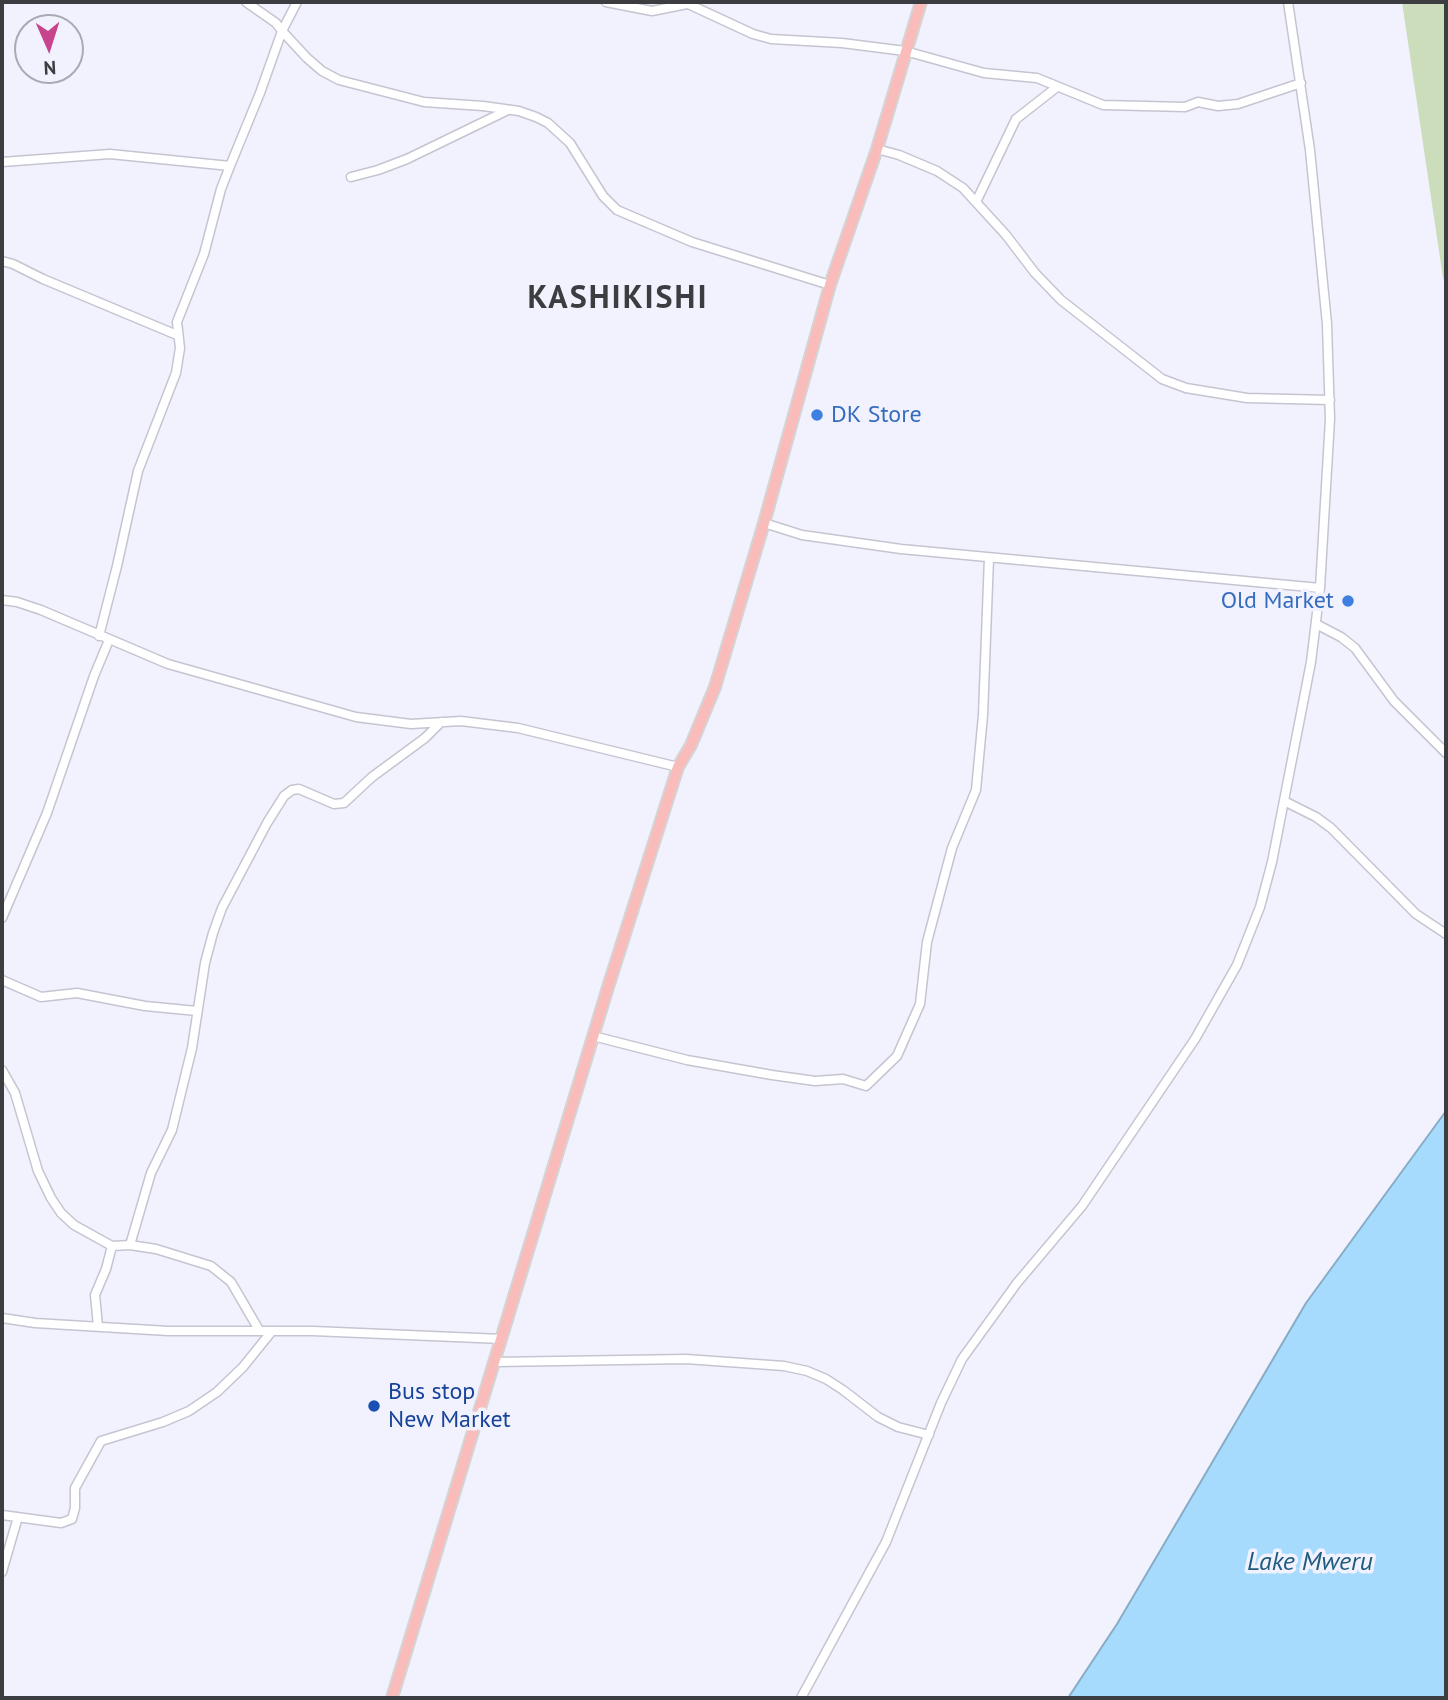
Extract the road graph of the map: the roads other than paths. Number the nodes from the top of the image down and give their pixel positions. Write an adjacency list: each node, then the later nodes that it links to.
1 (246, 2): 7 (street)
2 (297, 2): 7 (street)
3 (606, 2): 6 (street)
4 (921, 2): 8 (main road)
5 (1288, 2): 9 (street)
6 (685, 3): 8 (street)
7 (282, 31): 11 (street); 14 (street)
8 (905, 51): 10 (street); 12 (main road)
9 (1301, 83): 10 (street); 20 (street)
10 (1056, 88): 16 (street)
11 (509, 109): 15 (street); 18 (street)
12 (877, 149): 16 (street); 18 (main road)
13 (2, 162): 14 (street)
14 (230, 166): 19 (street)
15 (351, 177)
16 (976, 202): 20 (street)
17 (2, 261): 19 (street)
18 (830, 285): 21 (main road)
19 (177, 335): 26 (street)
20 (1330, 400): 23 (street)
21 (764, 523): 22 (street); 30 (main road)
22 (989, 558): 23 (street); 36 (street)
23 (1320, 589): 25 (street)
24 (2, 600): 26 (street)
25 (1315, 624): 29 (street); 31 (street)
26 (99, 636): 27 (street)
27 (109, 640): 28 (street); 32 (street)
28 (441, 722): 30 (street); 35 (street)
29 (1446, 753)
30 (678, 767): 36 (main road)
31 (1284, 801): 33 (street); 46 (street)
32 (2, 918)
33 (1446, 934)
34 (2, 981): 35 (street)
35 (197, 1011): 38 (street)
36 (593, 1036): 44 (main road)
37 (2, 1070): 39 (street)
38 (130, 1245): 39 (street); 42 (street)
39 (112, 1246): 41 (street)
40 (2, 1318): 41 (street)
41 (98, 1326): 42 (street)
42 (259, 1330): 43 (street)
43 (272, 1331): 44 (street); 48 (street)
44 (502, 1339): 45 (main road)
45 (495, 1362): 46 (street); 50 (main road)
46 (929, 1435): 51 (street)
47 (2, 1515): 48 (street)
48 (18, 1517): 49 (street)
49 (2, 1572)
50 (392, 1698)
51 (801, 1698)

